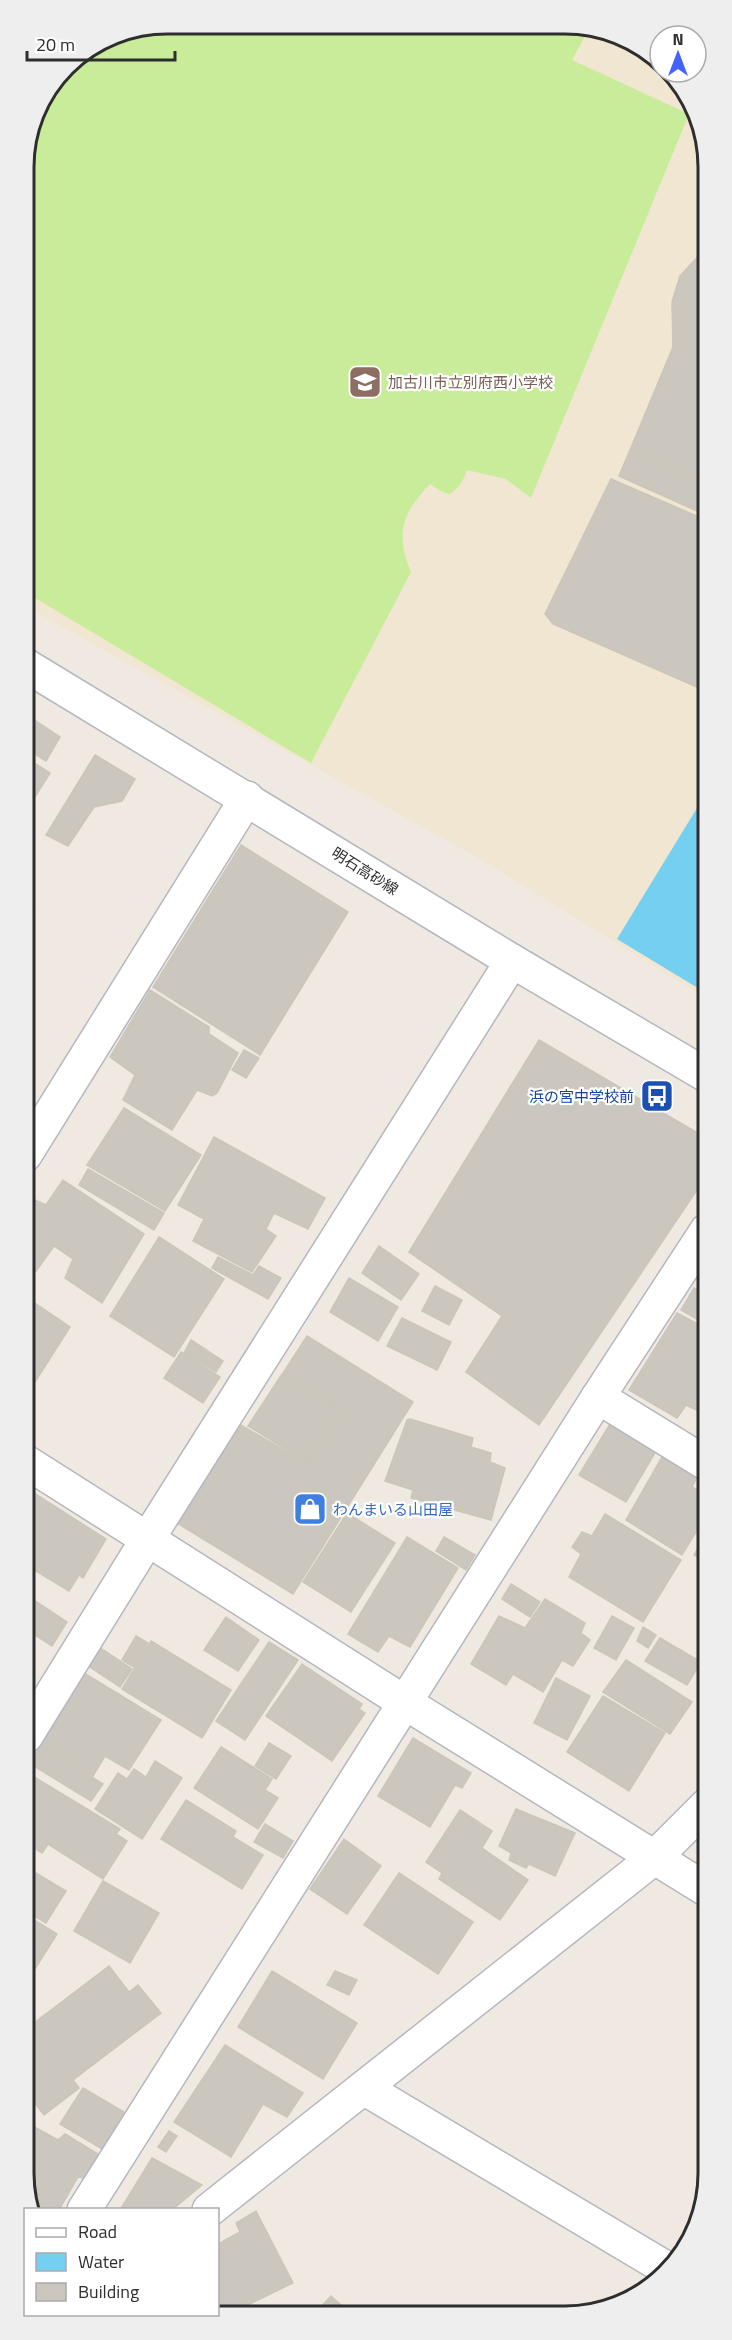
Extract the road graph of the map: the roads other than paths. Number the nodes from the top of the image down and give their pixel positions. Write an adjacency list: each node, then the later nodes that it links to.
1 (35, 671): 2 (street, 明石高砂線)
2 (247, 798): 3 (street, 明石高砂線); 5 (street)
3 (512, 961): 4 (street, 明石高砂線); 10 (street)
4 (698, 1070)
5 (35, 1141)
6 (697, 1245): 7 (street)
7 (598, 1397): 8 (street); 11 (street)
8 (697, 1458)
9 (34, 1467): 10 (street)
10 (147, 1540): 11 (street); 12 (street)
11 (404, 1702): 14 (street); 17 (street)
12 (34, 1723)
13 (697, 1815): 14 (street)
14 (654, 1857): 15 (street); 16 (street)
15 (697, 1884)
16 (364, 2088): 18 (street); 19 (street)
17 (85, 2208)
18 (212, 2208)
19 (660, 2265)

